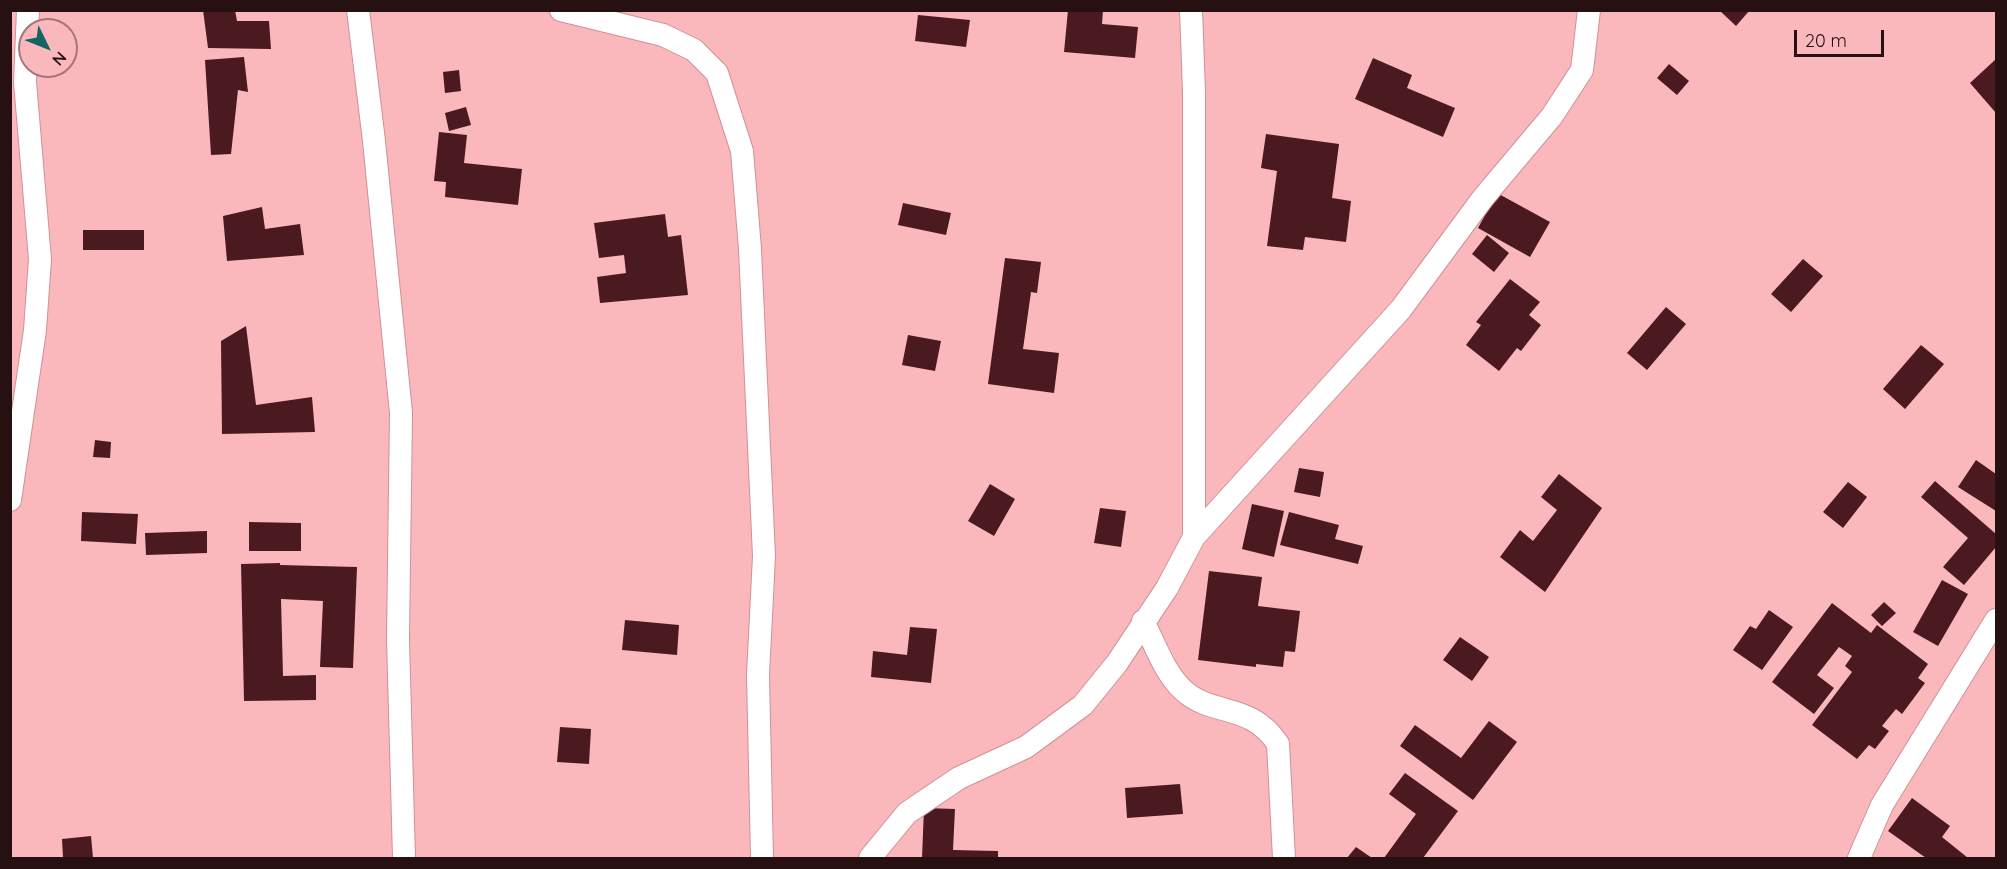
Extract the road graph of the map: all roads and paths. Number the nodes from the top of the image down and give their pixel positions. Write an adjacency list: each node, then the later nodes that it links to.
1 (28, 10): 6 (street)
2 (358, 10): 10 (street)
3 (561, 10): 11 (street)
4 (1191, 10): 7 (street)
5 (1589, 10): 7 (street)
6 (10, 500)
7 (1194, 537): 9 (street)
8 (1996, 620): 14 (street)
9 (1143, 621): 12 (street); 13 (street)
10 (404, 858)
11 (762, 858)
12 (870, 858)
13 (1284, 858)
14 (1859, 858)

